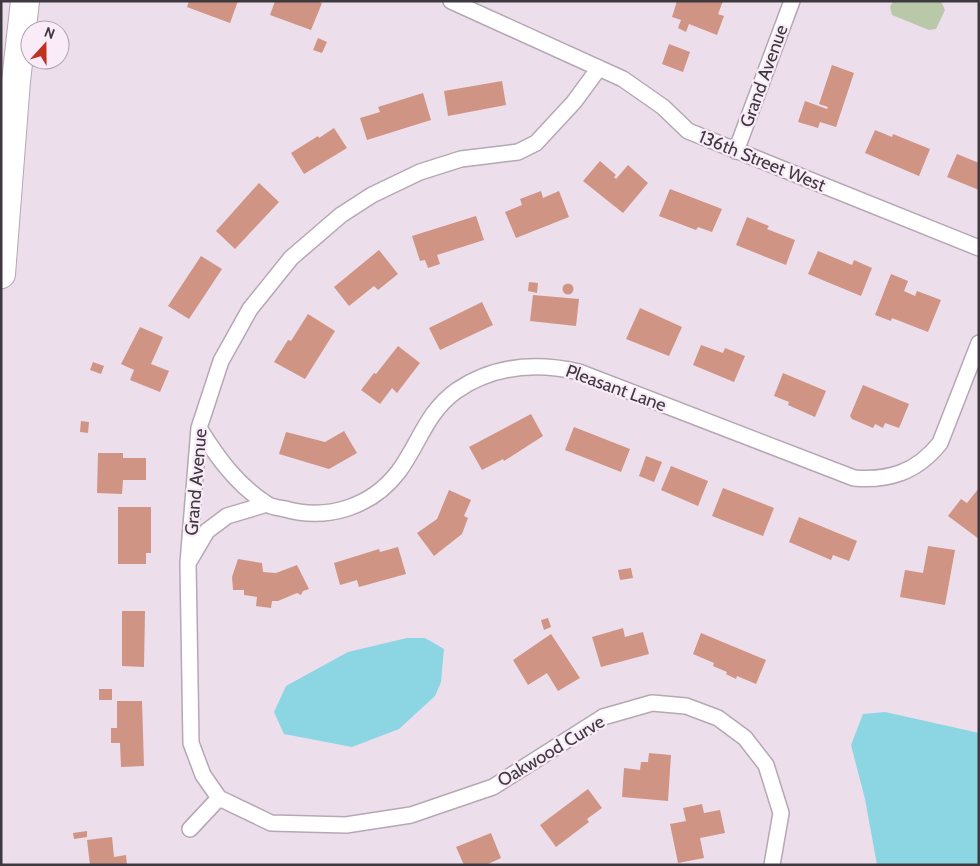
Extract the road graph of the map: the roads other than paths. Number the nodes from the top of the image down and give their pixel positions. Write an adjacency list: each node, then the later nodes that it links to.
1 (25, 1): 7 (highway)
2 (451, 1): 4 (street, 136th Street West)
3 (792, 1): 5 (street, Grand Avenue)
4 (600, 68): 5 (street, 136th Street West); 9 (street, Grand Avenue)
5 (736, 151): 6 (street, 136th Street West)
6 (979, 248)
7 (1, 274)
8 (979, 343): 10 (street, Pleasant Lane)
9 (199, 428): 10 (street, Pleasant Lane); 11 (street, Grand Avenue)
10 (268, 504): 11 (street)
11 (188, 563): 12 (street, Grand Avenue)
12 (219, 798): 13 (street); 14 (street, Oakwood Curve)
13 (190, 829)
14 (772, 865)

